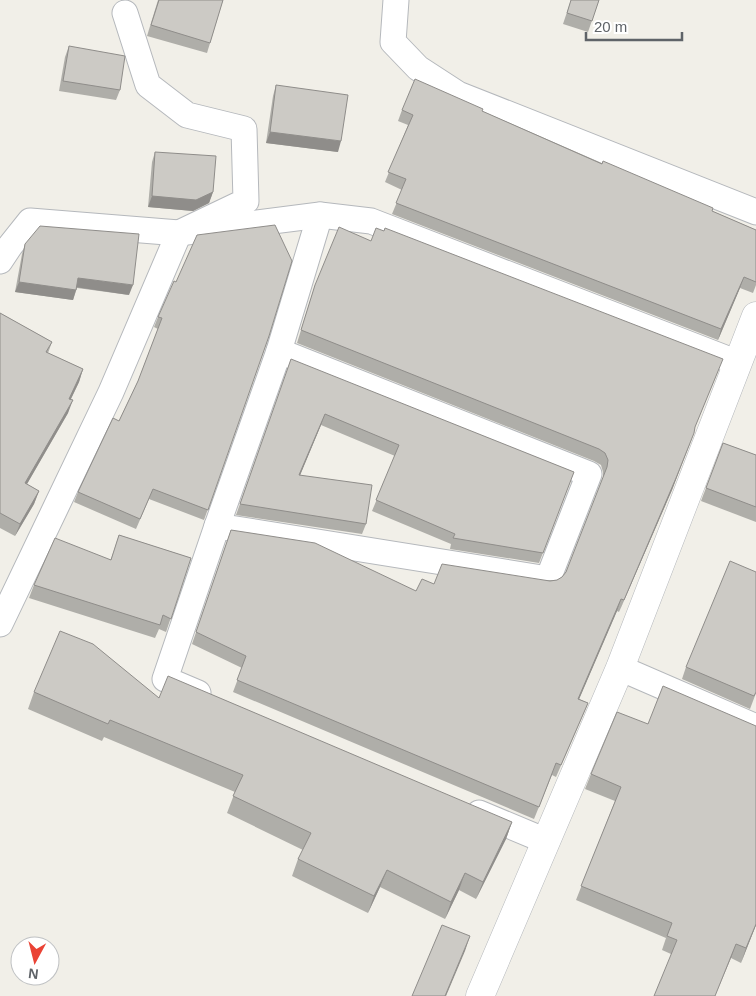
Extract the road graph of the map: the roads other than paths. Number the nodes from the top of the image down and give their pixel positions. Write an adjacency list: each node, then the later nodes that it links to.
1 (396, 0): 3 (street)
2 (124, 13): 5 (street)
3 (756, 212)
4 (320, 215): 5 (street); 8 (street); 9 (street)
5 (178, 233): 6 (street); 11 (street)
6 (0, 261)
7 (756, 316): 9 (street)
8 (279, 351): 10 (street); 10 (street)
9 (738, 363): 12 (street)
10 (217, 526): 13 (street)
11 (0, 624)
12 (620, 668): 14 (street); 16 (street)
13 (219, 702)
14 (756, 726)
15 (455, 803): 16 (street)
16 (546, 841): 17 (street)
17 (480, 996)

